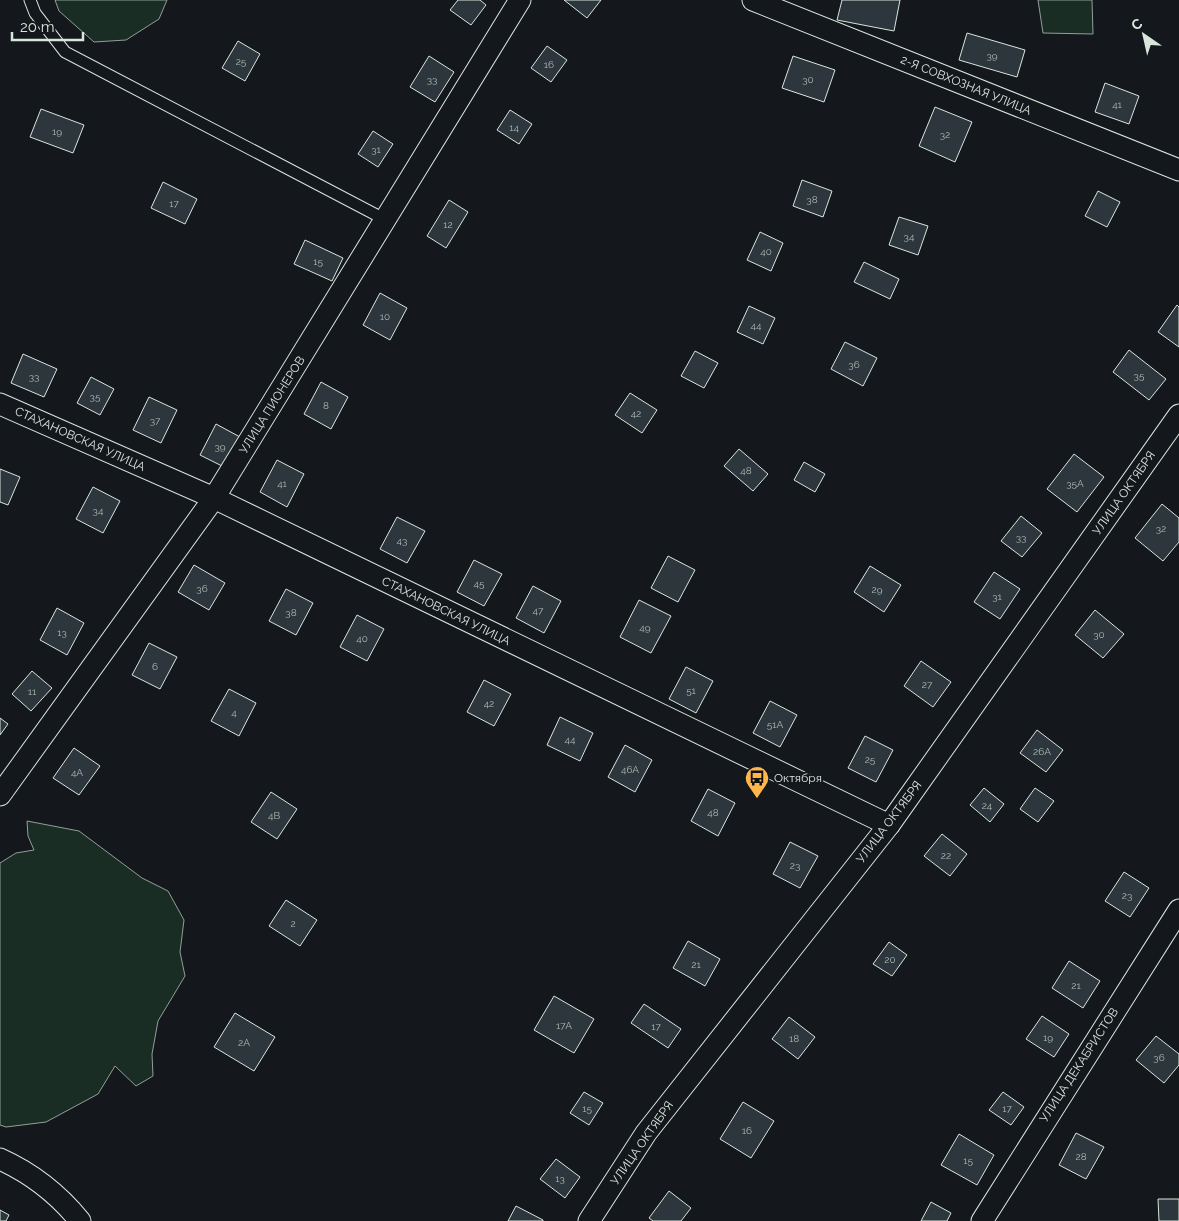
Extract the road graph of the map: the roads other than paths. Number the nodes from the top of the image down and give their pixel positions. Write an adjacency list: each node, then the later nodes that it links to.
1 (30, 0): 5 (lane)
2 (520, 0): 5 (street, УЛИЦА ПИОНЕРОВ)
3 (753, 0): 4 (street, 2-Я СОВХОЗНАЯ УЛИЦА)
4 (1179, 170)
5 (386, 220): 8 (street, УЛИЦА ПИОНЕРОВ)
6 (0, 404): 8 (street, СТАХАНОВСКАЯ УЛИЦА)
7 (1179, 415): 10 (street, УЛИЦА ОКТЯБРЯ)
8 (214, 498): 9 (street, УЛИЦА ПИОНЕРОВ); 10 (street, СТАХАНОВСКАЯ УЛИЦА)
9 (0, 795)
10 (889, 825): 14 (street, УЛИЦА ОКТЯБРЯ)
11 (1179, 910): 15 (street, УЛИЦА ДЕКАБРИСТОВ)
12 (0, 1159): 13 (street)
13 (80, 1221)
14 (588, 1221)
15 (982, 1221)

